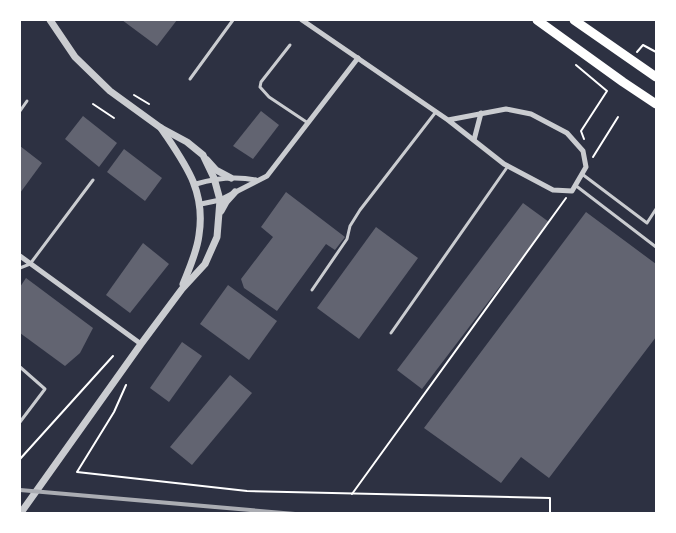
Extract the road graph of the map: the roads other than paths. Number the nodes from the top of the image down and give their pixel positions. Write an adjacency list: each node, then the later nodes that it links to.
1 (50, 20): 17 (street)
2 (233, 20): 9 (lane)
3 (302, 20): 7 (street)
4 (537, 20): 11 (highway)
5 (574, 20): 8 (highway)
6 (290, 45): 16 (lane)
7 (358, 58): 13 (street); 16 (street)
8 (657, 77)
9 (190, 79)
10 (27, 101): 12 (lane)
11 (657, 104)
12 (20, 111)
13 (436, 112): 15 (street); 38 (lane)
14 (481, 113): 15 (street); 18 (street); 21 (street)
15 (448, 120): 18 (street)
16 (308, 123): 25 (street)
17 (161, 128): 19 (street); 26 (street)
18 (474, 140): 20 (street)
19 (204, 155): 22 (street); 23 (street)
20 (508, 166): 27 (street); 39 (lane)
21 (582, 174): 27 (street); 31 (lane)
22 (214, 178): 23 (street); 26 (street); 29 (street)
23 (231, 178): 25 (street)
24 (93, 180): 35 (lane)
25 (256, 180): 28 (street)
26 (196, 184): 30 (street)
27 (573, 188): 33 (lane)
28 (235, 192): 29 (street); 32 (street)
29 (220, 200): 30 (street); 32 (street)
30 (201, 204): 37 (street)
31 (657, 209)
32 (219, 215): 37 (street)
33 (657, 247)
34 (20, 256): 35 (street)
35 (30, 264): 36 (lane); 40 (street)
36 (20, 268)
37 (182, 289): 40 (street)
38 (312, 290)
39 (390, 333)
40 (141, 344): 43 (street)
41 (20, 367): 42 (lane)
42 (20, 422)
43 (20, 513)

